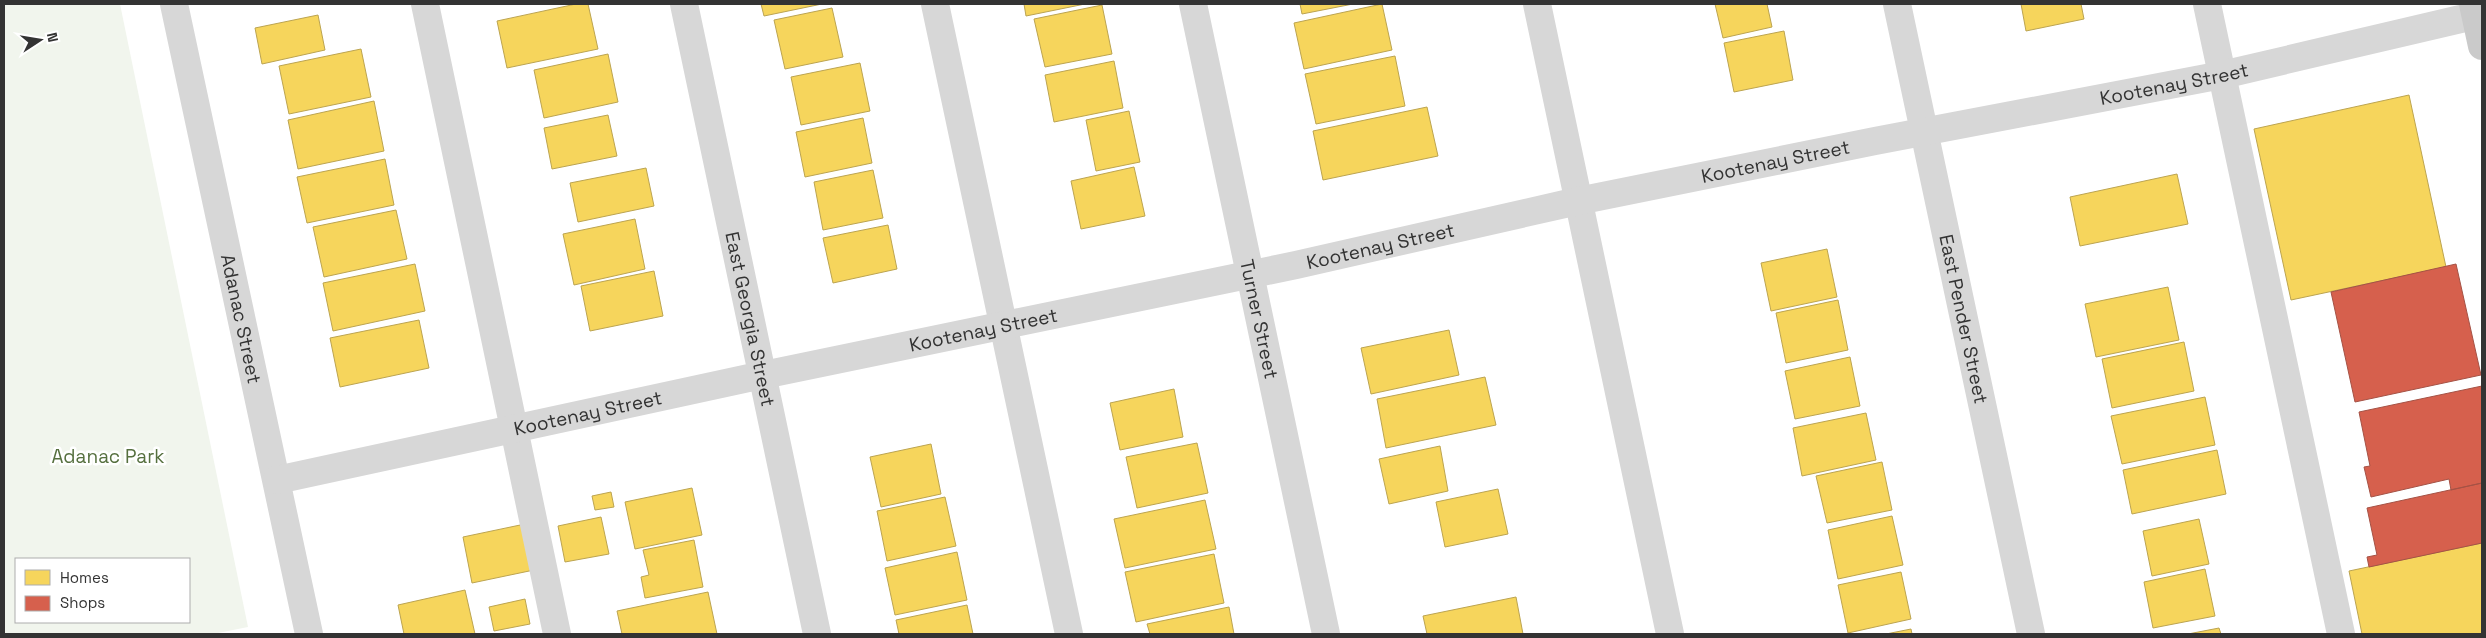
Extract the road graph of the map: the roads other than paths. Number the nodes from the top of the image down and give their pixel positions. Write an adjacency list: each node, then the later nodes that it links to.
1 (174, 4): 18 (street, Adanac Street)
2 (425, 4): 17 (street)
3 (684, 4): 16 (street, East Georgia Street)
4 (935, 4): 15 (street)
5 (1194, 4): 14 (street, Turner Street)
6 (1537, 4): 13 (street)
7 (1896, 4): 12 (street, East Pender Street)
8 (2207, 4): 11 (street)
9 (2477, 11): 10 (main road); 11 (street, Kootenay Street)
10 (2482, 46)
11 (2222, 76): 12 (street, Kootenay Street); 26 (street)
12 (1924, 132): 13 (street, Kootenay Street); 25 (street, East Pender Street)
13 (1578, 201): 14 (street, Kootenay Street); 24 (street)
14 (1251, 274): 15 (street, Kootenay Street); 23 (street, Turner Street)
15 (1003, 326): 16 (street, Kootenay Street); 22 (street)
16 (763, 375): 17 (street, Kootenay Street); 21 (street, East Georgia Street)
17 (514, 429): 18 (street, Kootenay Street); 20 (street)
18 (277, 480): 19 (street, Adanac Street)
19 (309, 634)
20 (557, 634)
21 (817, 634)
22 (1069, 634)
23 (1326, 634)
24 (1670, 634)
25 (2031, 634)
26 (2341, 634)

